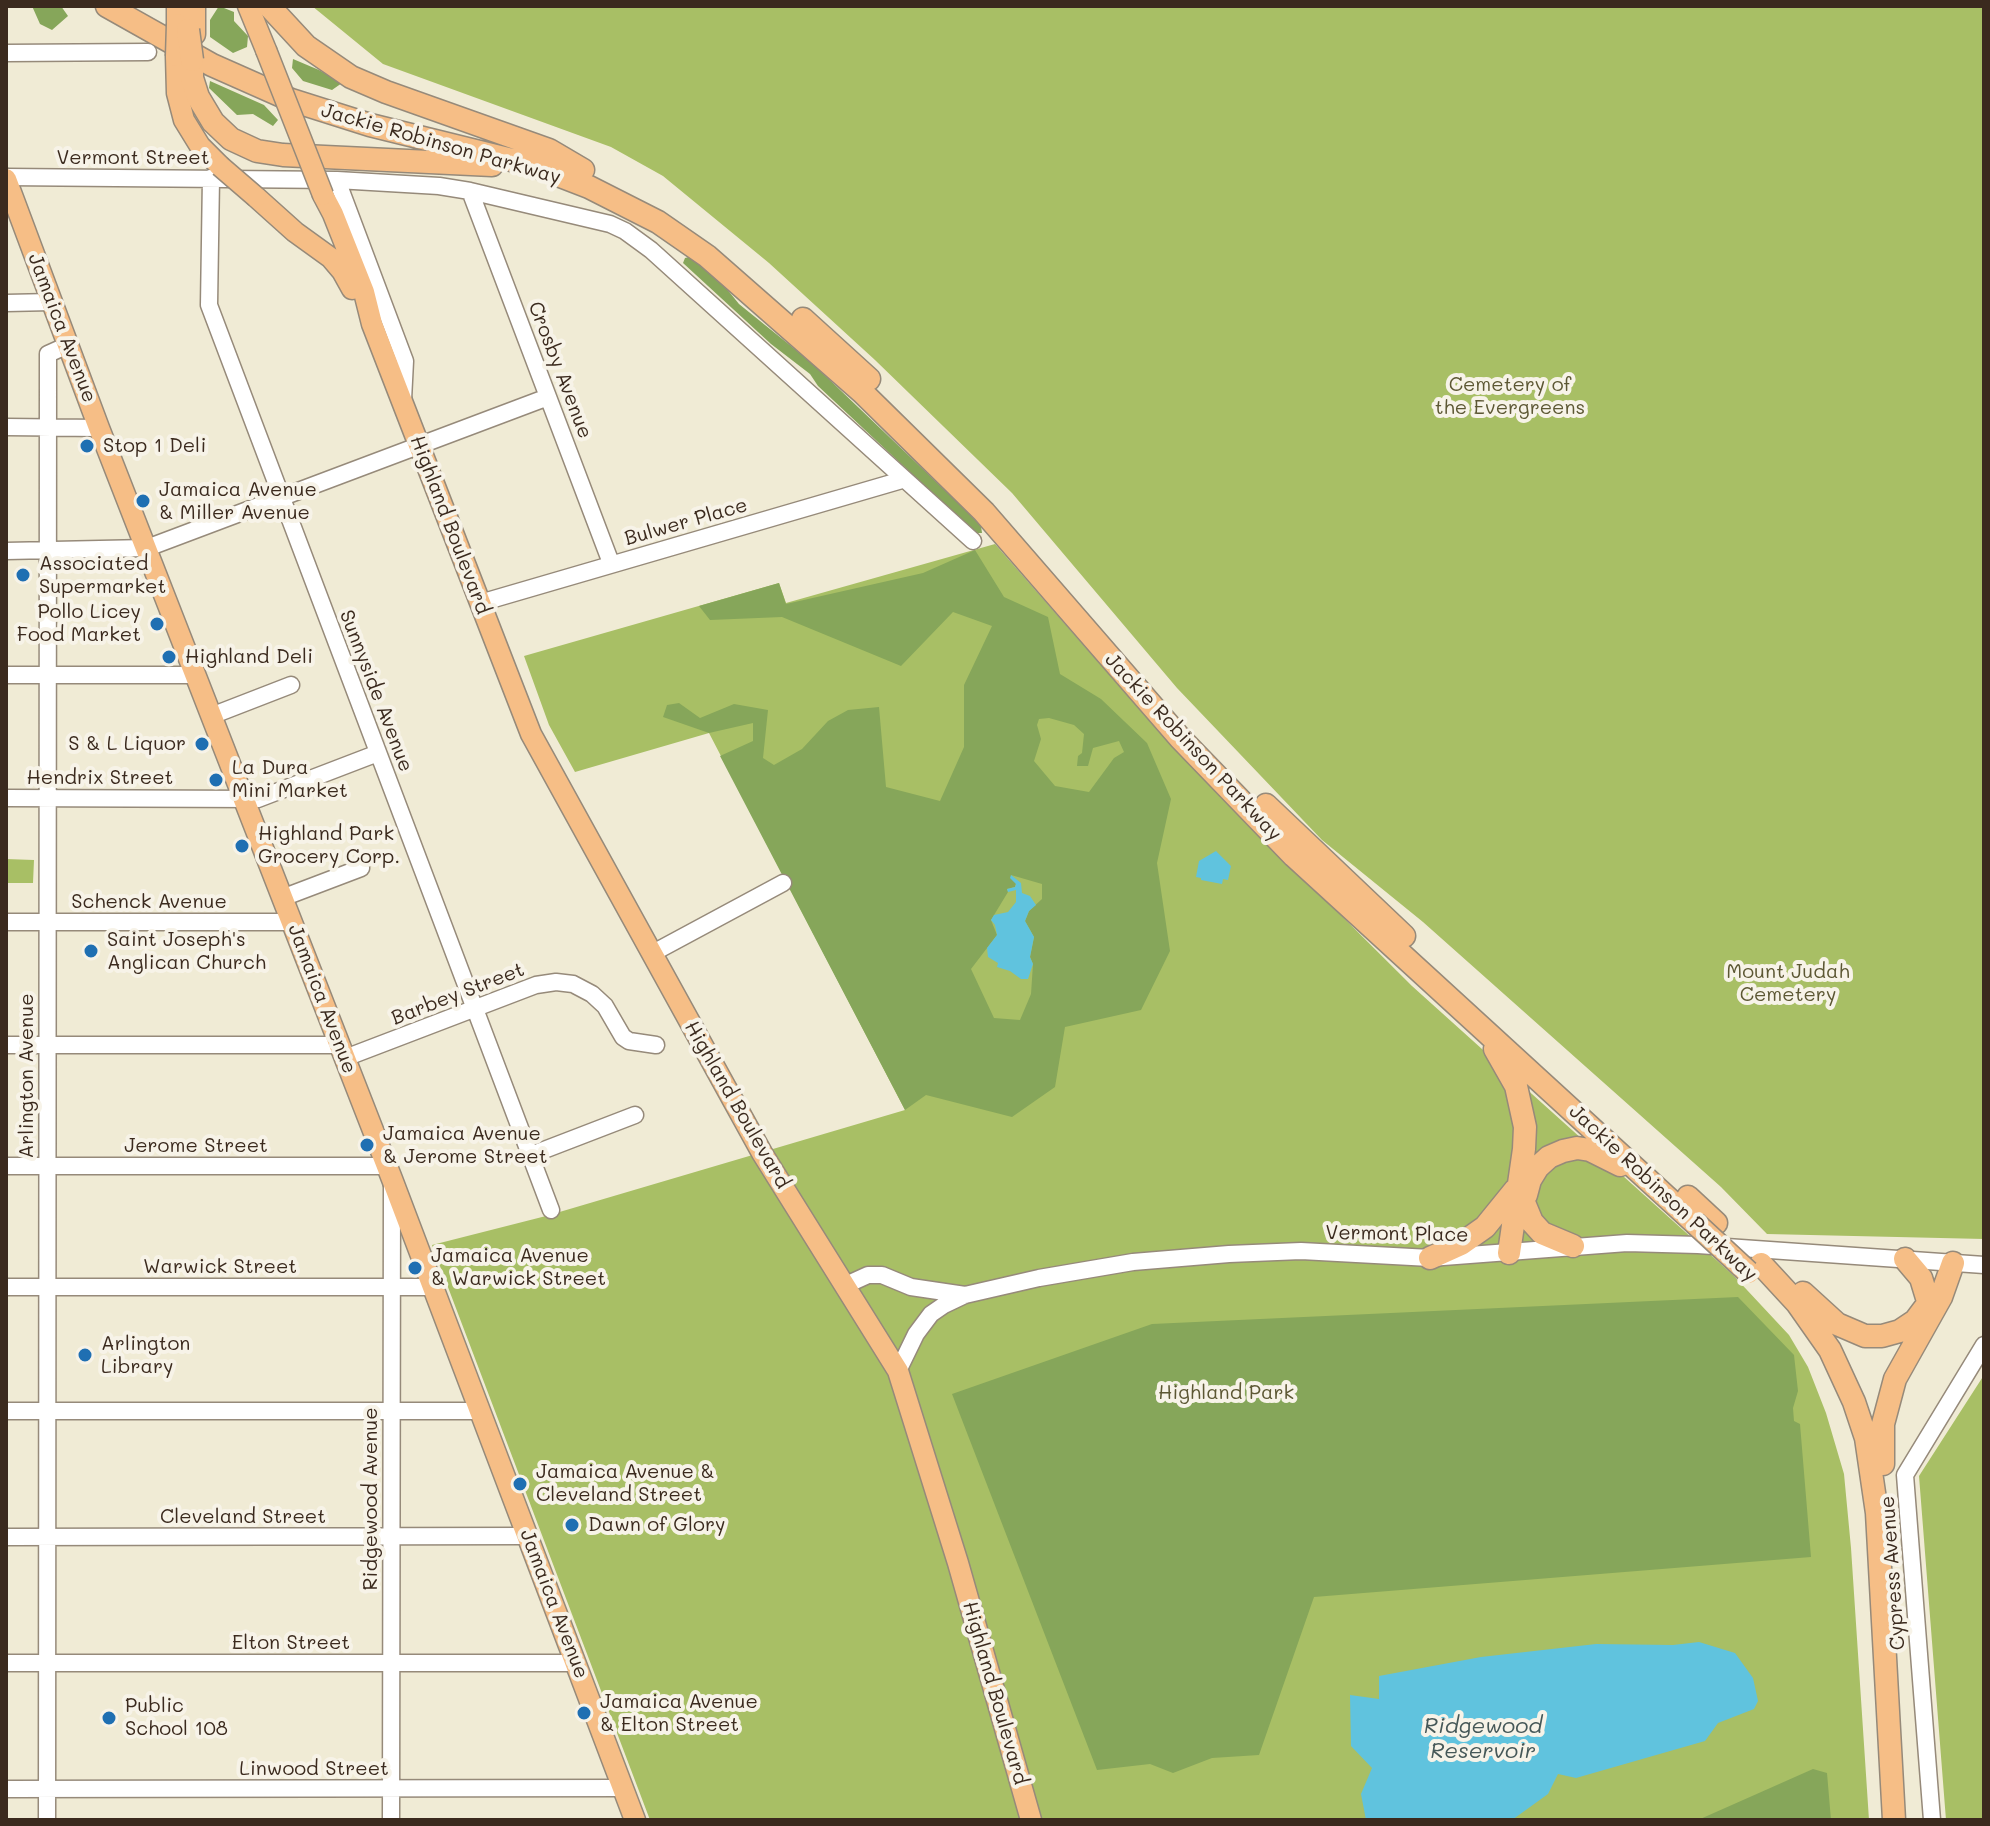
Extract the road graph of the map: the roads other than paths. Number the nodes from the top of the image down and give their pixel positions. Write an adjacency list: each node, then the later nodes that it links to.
1 (107, 6): 12 (highway, Jackie Robinson Parkway)
2 (133, 6): 12 (highway, Jackie Robinson Parkway)
3 (177, 6): 10 (main road, Highland Boulevard, bridge)
4 (187, 6): 10 (highway, bridge)
5 (194, 6): 10 (highway, bridge)
6 (248, 6): 15 (main road, Highland Boulevard, bridge)
7 (269, 6): 12 (highway)
8 (148, 52): 9 (street)
9 (6, 53)
10 (187, 72): 11 (main road, Highland Boulevard); 12 (highway)
11 (215, 172): 13 (street, Vermont Street); 14 (main road, Highland Boulevard, bridge); 29 (street, Sunnyside Avenue)
12 (577, 175): 53 (highway, Jackie Robinson Parkway); 66 (highway, Jackie Robinson Parkway)
13 (6, 178): 18 (main road, Jamaica Avenue)
14 (258, 188): 15 (street, Jackie Robinson Parkway); 17 (main road, Highland Boulevard)
15 (328, 191): 16 (street, Jackie Robinson Parkway); 17 (main road); 20 (main road, Highland Boulevard); 23 (street, Highland Boulevard)
16 (470, 191): 22 (street, Crosby Avenue); 28 (street, Jackie Robinson Parkway)
17 (279, 215): 20 (main road, Highland Boulevard)
18 (52, 302): 19 (street); 21 (main road, Jamaica Avenue)
19 (6, 303)
20 (372, 324): 23 (main road, Highland Boulevard)
21 (68, 345): 25 (street, Arlington Avenue); 26 (main road, Jamaica Avenue)
22 (548, 397): 27 (street); 34 (street, Crosby Avenue)
23 (403, 402): 27 (main road, Highland Boulevard)
24 (6, 427): 25 (street)
25 (47, 427): 26 (street); 33 (street, Arlington Avenue)
26 (99, 428): 31 (main road, Jamaica Avenue)
27 (419, 447): 29 (street); 35 (main road, Highland Boulevard)
28 (902, 480): 30 (street, Jackie Robinson Parkway); 34 (street, Bulwer Place)
29 (282, 499): 31 (street); 41 (street, Sunnyside Avenue)
30 (973, 541)
31 (147, 548): 33 (street); 38 (main road, Jamaica Avenue)
32 (6, 551): 33 (street)
33 (47, 551): 37 (street, Arlington Avenue)
34 (611, 563): 35 (street, Bulwer Place)
35 (480, 603): 51 (main road, Highland Boulevard)
36 (6, 675): 37 (street)
37 (47, 675): 38 (street); 43 (street, Arlington Avenue)
38 (195, 675): 40 (main road, Jamaica Avenue)
39 (291, 685): 40 (street)
40 (211, 716): 44 (main road, Jamaica Avenue)
41 (378, 753): 44 (street, Hendrix Street); 52 (street, Sunnyside Avenue)
42 (6, 798): 43 (street, Hendrix Street)
43 (47, 798): 44 (street, Hendrix Street); 49 (street, Arlington Avenue)
44 (243, 799): 47 (main road, Jamaica Avenue)
45 (361, 868): 47 (street)
46 (783, 883): 51 (street)
47 (282, 898): 50 (main road, Jamaica Avenue)
48 (6, 922): 49 (street, Schenck Avenue)
49 (47, 922): 50 (street, Schenck Avenue); 56 (street, Arlington Avenue)
50 (292, 922): 57 (main road, Jamaica Avenue)
51 (651, 954): 74 (main road, Highland Boulevard)
52 (475, 1009): 55 (street, Barbey Street); 57 (street, Barbey Street); 59 (street, Sunnyside Avenue)
53 (1474, 1019): 63 (highway, Jackie Robinson Parkway); 64 (highway)
54 (6, 1045): 56 (street, Barbey Street)
55 (656, 1045)
56 (47, 1046): 57 (street, Barbey Street); 61 (street, Arlington Avenue)
57 (343, 1051): 62 (main road, Jamaica Avenue)
58 (635, 1115): 59 (street)
59 (531, 1155): 65 (street, Sunnyside Avenue)
60 (6, 1166): 61 (street, Jerome Street)
61 (47, 1166): 62 (street, Jerome Street); 76 (street, Arlington Avenue)
62 (390, 1172): 77 (street, Ridgewood Avenue); 78 (main road, Jamaica Avenue)
63 (1664, 1194): 64 (highway); 66 (highway, Jackie Robinson Parkway)
64 (1522, 1195): 67 (highway); 68 (highway); 69 (highway)
65 (551, 1210)
66 (1705, 1223): 73 (highway, Jackie Robinson Parkway, bridge)
67 (1573, 1246): 68 (street, Vermont Place); 70 (street, Vermont Place)
68 (1514, 1252): 69 (street, Vermont Place)
69 (1430, 1258): 79 (street, Vermont Place)
70 (1905, 1259): 71 (street, Vermont Place); 80 (highway)
71 (1945, 1263): 72 (street, Vermont Place); 80 (highway); 91 (highway)
72 (1984, 1265)
73 (1755, 1268): 80 (highway); 91 (highway, Jackie Robinson Parkway); 104 (highway, Jackie Robinson Parkway)
74 (846, 1285): 79 (street); 82 (main road, Highland Boulevard)
75 (6, 1287): 76 (street, Warwick Street)
76 (47, 1287): 77 (street, Warwick Street); 84 (street, Arlington Avenue)
77 (391, 1287): 78 (street, Warwick Street); 85 (street, Ridgewood Avenue)
78 (434, 1287): 86 (main road, Jamaica Avenue)
79 (965, 1295): 82 (street, Vermont Place)
80 (1928, 1301)
81 (1984, 1345): 106 (street, Cypress Avenue)
82 (898, 1371): 103 (main road, Highland Boulevard)
83 (6, 1411): 84 (street)
84 (47, 1411): 85 (street); 89 (street, Arlington Avenue)
85 (391, 1411): 86 (street); 90 (street, Ridgewood Avenue)
86 (480, 1411): 87 (main road, Jamaica Avenue)
87 (528, 1536): 90 (street, Cleveland Street); 95 (main road, Jamaica Avenue)
88 (6, 1537): 89 (street, Cleveland Street)
89 (47, 1537): 90 (street, Cleveland Street); 93 (street, Arlington Avenue)
90 (391, 1537): 94 (street, Ridgewood Avenue)
91 (1880, 1573): 105 (highway, Jackie Robinson Parkway)
92 (6, 1663): 93 (street, Elton Street)
93 (47, 1663): 94 (street, Elton Street); 98 (street, Arlington Avenue)
94 (391, 1663): 95 (street, Elton Street); 99 (street, Ridgewood Avenue)
95 (576, 1663): 96 (main road, Jamaica Avenue)
96 (623, 1788): 99 (street, Linwood Street); 102 (main road, Jamaica Avenue)
97 (6, 1789): 98 (street, Linwood Street)
98 (47, 1789): 99 (street, Linwood Street); 100 (street, Arlington Avenue)
99 (391, 1789): 101 (street, Ridgewood Avenue)
100 (47, 1820)
101 (391, 1820)
102 (635, 1820)
103 (1031, 1820)
104 (1883, 1820)
105 (1894, 1820)
106 (1932, 1820)

